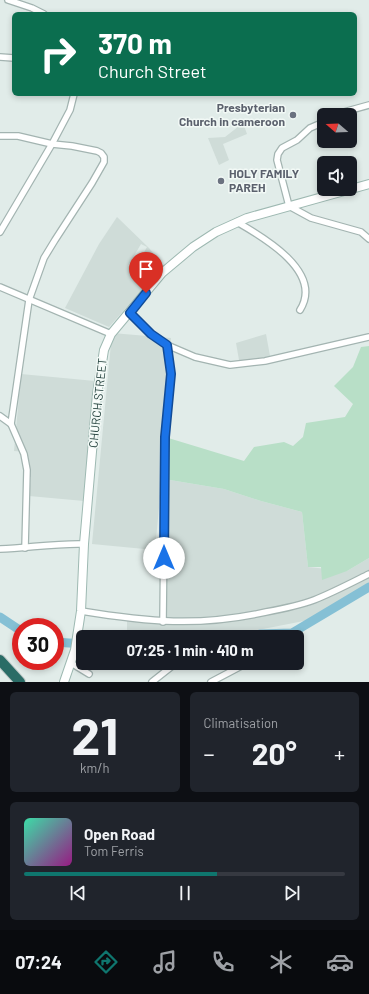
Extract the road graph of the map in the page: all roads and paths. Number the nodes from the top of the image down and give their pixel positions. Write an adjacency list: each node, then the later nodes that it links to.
1 (8, 0): 2 (street)
2 (40, 12)
3 (0, 57): 4 (street)
4 (12, 58)
5 (74, 96): 10 (street)
6 (369, 105): 7 (street)
7 (357, 108)
8 (317, 125): 12 (street)
9 (0, 136): 10 (street)
10 (52, 144): 15 (street); 19 (street)
11 (369, 184): 12 (main road, CHURCH STREET)
12 (289, 206): 13 (main road, CHURCH STREET); 16 (street)
13 (236, 222): 20 (street); 21 (main road, CHURCH STREET)
14 (369, 230): 16 (street)
15 (0, 232)
16 (361, 232): 17 (street)
17 (369, 239)
18 (0, 287): 19 (street)
19 (28, 300): 22 (street); 26 (street)
20 (300, 310)
21 (130, 313): 22 (main road, CHURCH STREET); 24 (street)
22 (110, 334): 27 (main road, CHURCH STREET)
23 (369, 337): 24 (street)
24 (167, 345): 32 (street)
25 (0, 416): 26 (street)
26 (11, 424): 28 (street)
27 (84, 544): 28 (street); 31 (main road, CHURCH STREET)
28 (24, 548): 29 (street)
29 (0, 549)
30 (369, 574): 32 (street)
31 (82, 611): 32 (street); 34 (main road, CHURCH STREET)
32 (163, 622)
33 (0, 660): 38 (highway)
34 (71, 663): 37 (street); 39 (main road, CHURCH STREET)
35 (167, 670): 40 (street)
36 (234, 670): 41 (street)
37 (89, 674)
38 (20, 682)
39 (64, 682)
40 (152, 682)
41 (211, 682)

